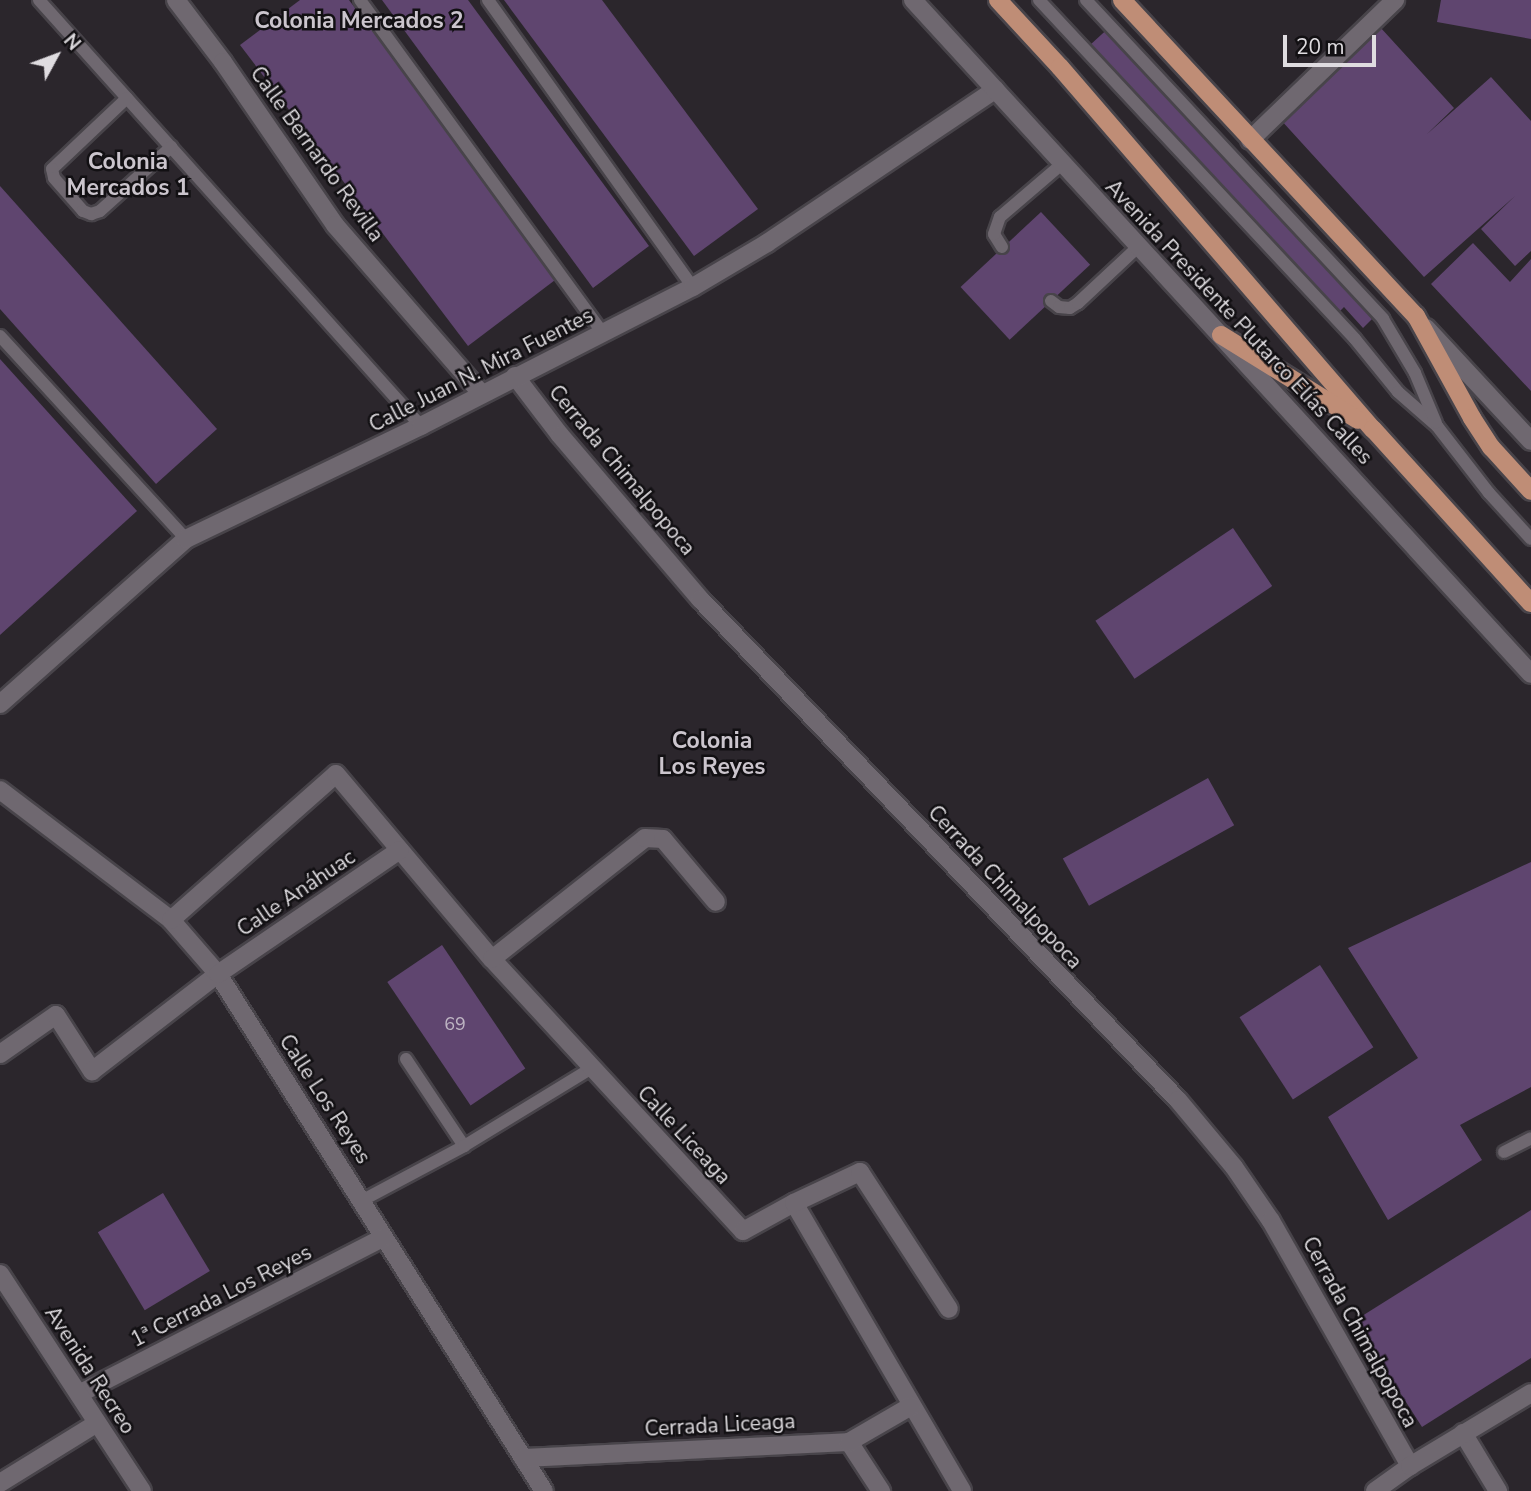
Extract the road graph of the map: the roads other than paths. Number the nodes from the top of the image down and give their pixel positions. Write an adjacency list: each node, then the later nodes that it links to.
1 (39, 0): 12 (lane)
2 (176, 0): 25 (street, Calle Bernardo Revilla)
3 (360, 0): 21 (lane)
4 (488, 0): 18 (lane)
5 (913, 0): 11 (street, Avenida Presidente Plutarco Elías Calles)
6 (998, 0): 28 (main road, Avenida Presidente Plutarco Elías Calles)
7 (1039, 0): 27 (lane)
8 (1086, 0): 27 (lane)
9 (1122, 0): 13 (main road)
10 (1395, 0): 13 (street)
11 (995, 90): 15 (street, Avenida Presidente Plutarco Elías Calles); 18 (street, Calle Juan N. Mira Fuentes)
12 (127, 98): 14 (lane); 14 (lane)
13 (1250, 140): 20 (main road)
14 (171, 147): 26 (lane)
15 (1063, 163): 16 (street, Avenida Presidente Plutarco Elías Calles); 17 (lane)
16 (1139, 246): 19 (lane); 22 (street, Avenida Presidente Plutarco Elías Calles)
17 (1002, 247)
18 (692, 287): 21 (street, Calle Juan N. Mira Fuentes)
19 (1051, 301)
20 (1416, 316): 29 (street); 30 (main road)
21 (604, 334): 24 (street, Calle Juan N. Mira Fuentes)
22 (1221, 335): 28 (main road); 34 (street, Avenida Presidente Plutarco Elías Calles)
23 (0, 336): 31 (lane)
24 (515, 376): 25 (street, Calle Juan N. Mira Fuentes); 60 (street, Cerrada Chimalpopoca)
25 (482, 394): 26 (street, Calle Juan N. Mira Fuentes)
26 (421, 426): 31 (street, Calle Juan N. Mira Fuentes)
27 (1437, 426): 32 (lane)
28 (1373, 429): 33 (main road, Avenida Presidente Plutarco Elías Calles)
29 (1531, 441)
30 (1531, 491)
31 (187, 539): 35 (street, Calle Juan N. Mira Fuentes)
32 (1531, 539)
33 (1531, 603)
34 (1531, 674)
35 (0, 704)
36 (0, 790): 39 (street, Calle Los Reyes)
37 (400, 850): 39 (street, Calle Liceaga); 40 (street, Calle Liceaga); 41 (street, Calle Anáhuac)
38 (716, 902): 40 (street)
39 (170, 920): 41 (street, Calle Los Reyes)
40 (492, 959): 44 (street, Calle Liceaga)
41 (218, 974): 42 (street, Calle Anáhuac); 48 (street, Calle Los Reyes)
42 (0, 1054)
43 (406, 1059): 46 (lane)
44 (592, 1068): 46 (lane); 49 (street, Calle Liceaga)
45 (1531, 1138): 47 (lane)
46 (464, 1146): 48 (lane)
47 (1504, 1152)
48 (363, 1200): 50 (street, Calle Los Reyes)
49 (794, 1203): 52 (street); 55 (street)
50 (383, 1238): 54 (street, 1ª Cerrada Los Reyes); 59 (street, Calle Los Reyes)
51 (0, 1274): 54 (street, Avenida Recreo)
52 (949, 1309)
53 (1531, 1393): 57 (street)
54 (79, 1394): 56 (street, Avenida Recreo)
55 (911, 1406): 58 (street, Cerrada Liceaga); 65 (street)
56 (97, 1423): 61 (street); 62 (street, Avenida Recreo)
57 (1463, 1433): 60 (street); 67 (street)
58 (849, 1442): 59 (street, Cerrada Liceaga); 64 (street)
59 (523, 1458): 63 (street, Calle Los Reyes)
60 (1409, 1466): 66 (street)
61 (0, 1483)
62 (142, 1491)
63 (544, 1491)
64 (881, 1491)
65 (962, 1491)
66 (1375, 1491)
67 (1498, 1491)

